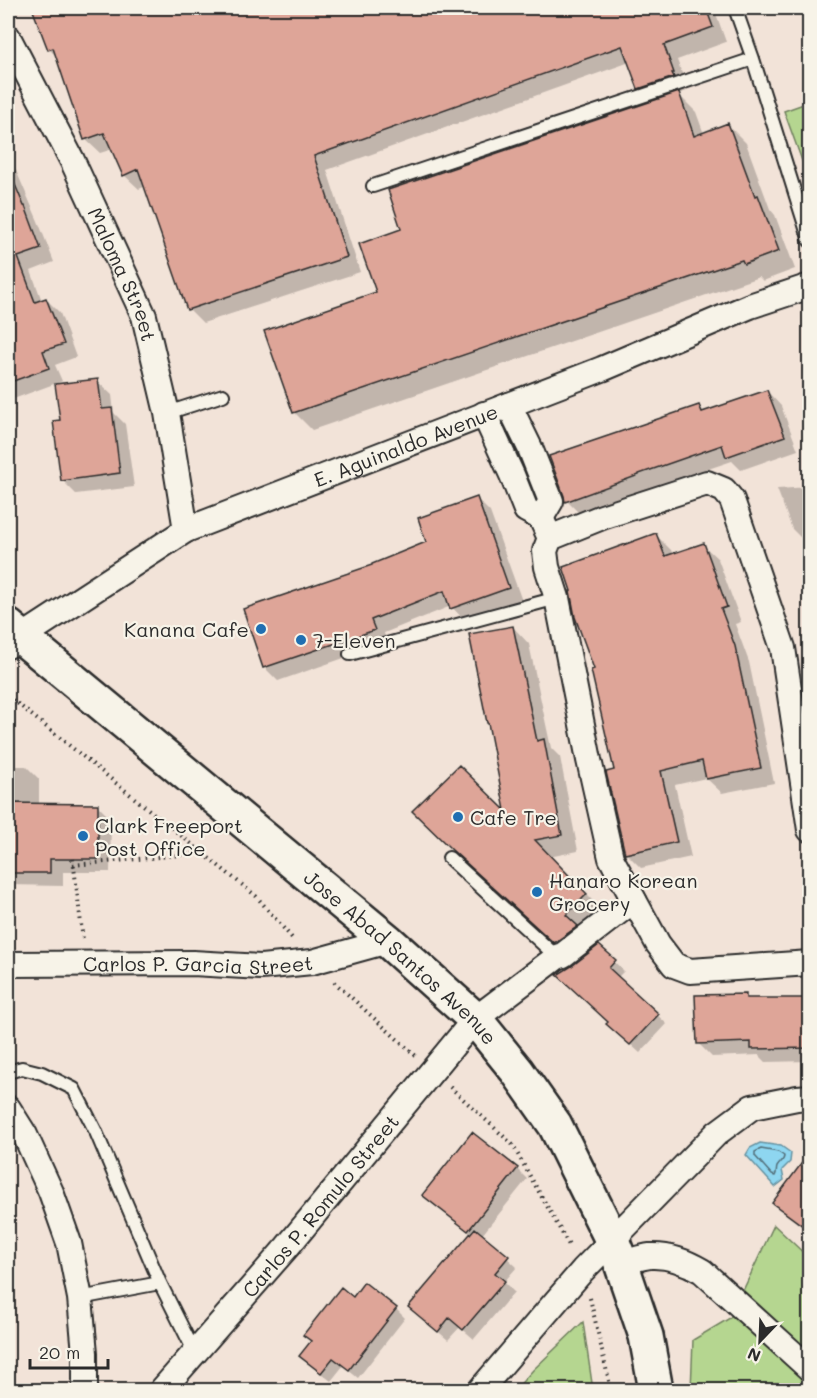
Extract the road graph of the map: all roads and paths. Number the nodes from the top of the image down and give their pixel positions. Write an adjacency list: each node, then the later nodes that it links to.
1 (735, 8): 3 (lane)
2 (8, 37): 9 (street, Maloma Street)
3 (753, 59): 4 (lane); 5 (lane)
4 (373, 186)
5 (810, 241)
6 (810, 286): 8 (street, E. Aguinaldo Avenue)
7 (223, 395): 9 (lane)
8 (509, 405): 10 (street, E. Aguinaldo Avenue); 11 (street)
9 (167, 413): 12 (street, Maloma Street)
10 (484, 414): 11 (street); 12 (street, E. Aguinaldo Avenue)
11 (546, 528): 13 (street); 17 (street)
12 (186, 530): 14 (street, E. Aguinaldo Avenue)
13 (557, 598): 15 (lane); 21 (street)
14 (12, 636): 23 (main road, Jose Abad Santos Avenue)
15 (350, 654)
16 (8, 696): 18 (path)
17 (810, 830)
18 (203, 853): 25 (path); 28 (path)
19 (449, 858): 24 (lane)
20 (11, 873): 22 (path)
21 (634, 900): 24 (street, Carlos P. Romulo Street); 26 (street)
22 (8, 906)
23 (388, 941): 25 (street, Carlos P. Garcia Street); 29 (main road, Jose Abad Santos Avenue)
24 (557, 957): 29 (street, Carlos P. Romulo Street)
25 (312, 962): 28 (street, Carlos P. Garcia Street); 30 (path)
26 (810, 963)
27 (8, 964): 28 (street, Carlos P. Garcia Street)
28 (86, 965)
29 (475, 1019): 30 (street, Carlos P. Romulo Street); 34 (main road, Jose Abad Santos Avenue)
30 (433, 1071): 35 (path); 38 (street, Carlos P. Romulo Street)
31 (8, 1072): 36 (lane)
32 (810, 1097): 34 (street)
33 (8, 1108): 37 (street)
34 (617, 1251): 35 (street); 39 (street); 44 (main road, Jose Abad Santos Avenue)
35 (584, 1270): 42 (street); 43 (path)
36 (160, 1283): 37 (lane); 38 (lane)
37 (80, 1298): 40 (street)
38 (195, 1353): 41 (street, Carlos P. Romulo Street)
39 (810, 1369)
40 (85, 1390)
41 (162, 1390)
42 (480, 1390)
43 (611, 1390)
44 (656, 1390)

